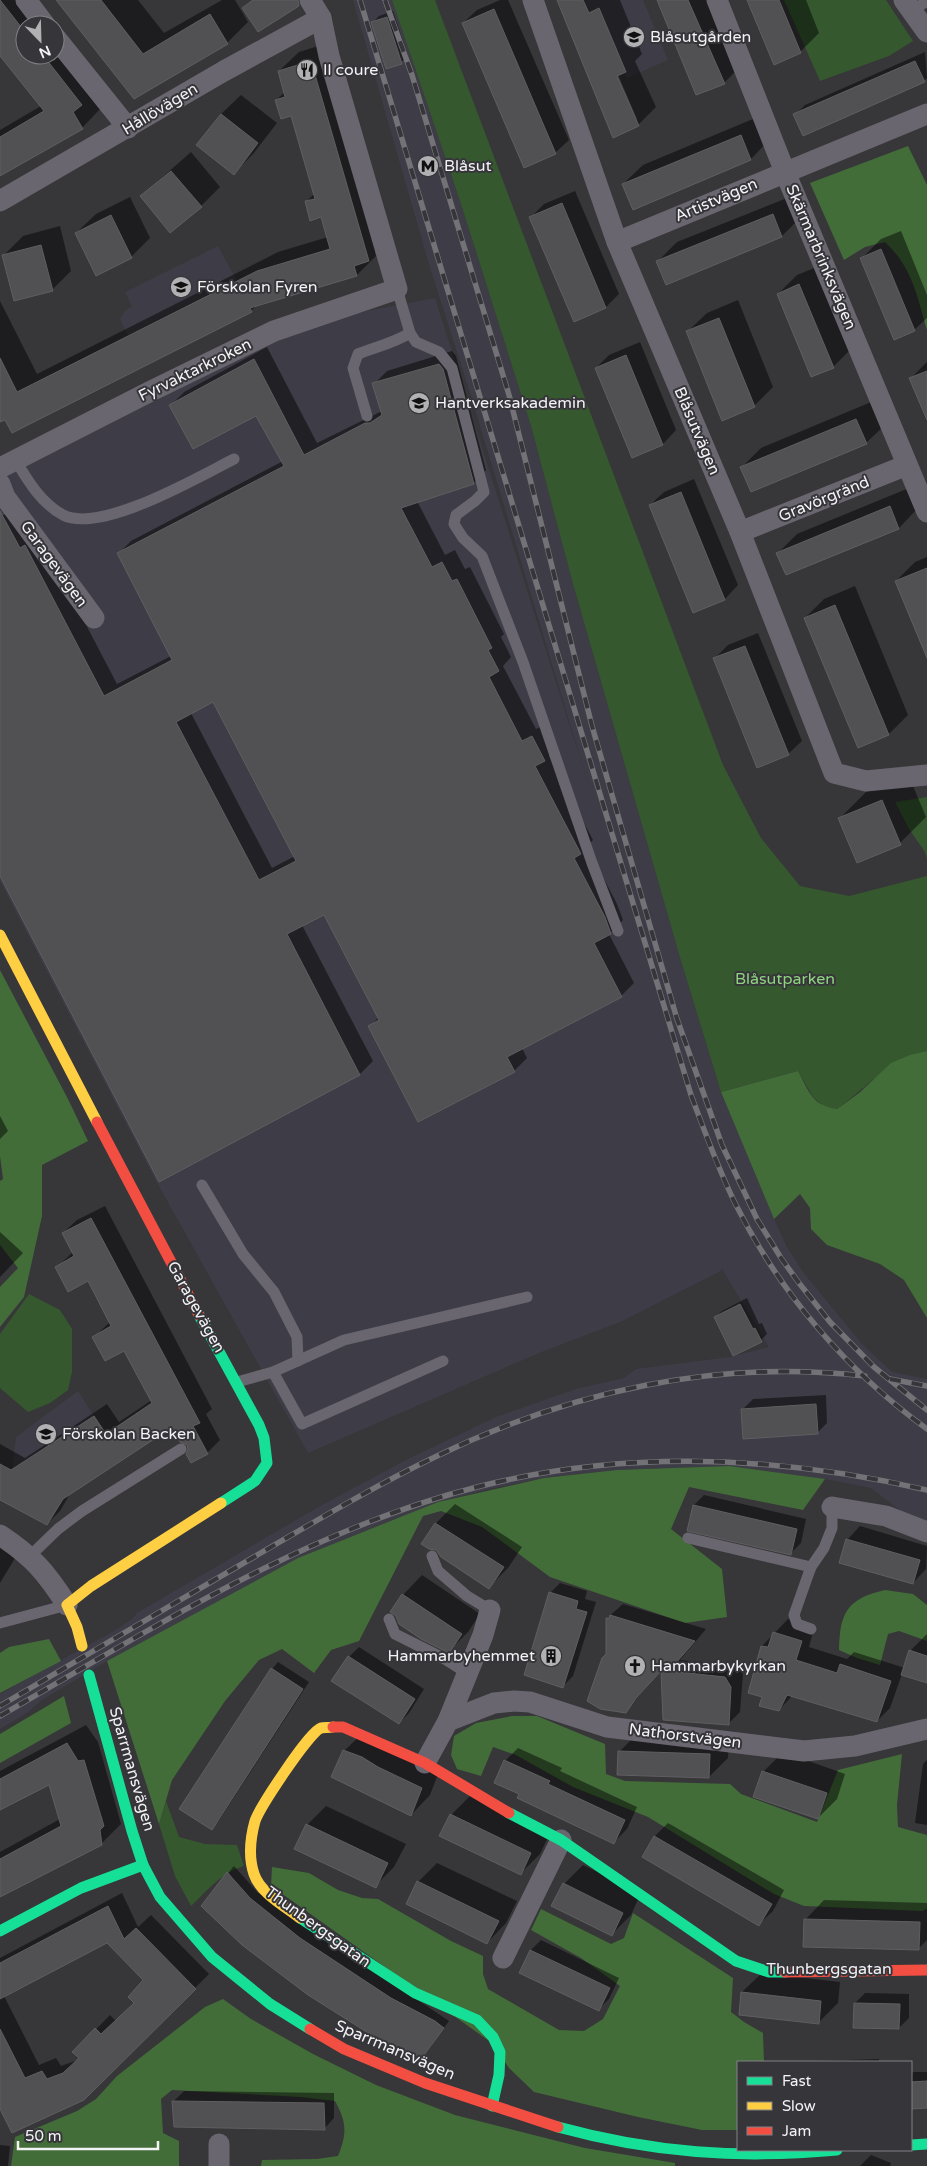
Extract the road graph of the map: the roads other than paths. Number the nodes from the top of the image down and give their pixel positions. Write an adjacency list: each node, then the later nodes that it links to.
1 (26, 0): 6 (street)
2 (310, 0): 7 (street)
3 (532, 0): 14 (street, Blåsutvägen)
4 (716, 0): 12 (street, Skärmarbrinksvägen)
5 (914, 4): 8 (street)
6 (37, 15)
7 (321, 18): 11 (street, Hållövägen); 15 (street)
8 (927, 32)
9 (65, 49): 11 (street)
10 (927, 114): 12 (street, Artistvägen)
11 (128, 128): 13 (street, Hållövägen)
12 (785, 172): 14 (street, Artistvägen); 20 (street, Skärmarbrinksvägen)
13 (0, 201)
14 (617, 242): 23 (street, Blåsutvägen)
15 (397, 289): 16 (lane); 19 (street, Fyrvaktarkroken)
16 (410, 333): 17 (lane); 26 (lane)
17 (367, 416)
18 (234, 459): 19 (lane)
19 (8, 464)
20 (907, 465): 22 (street, Skärmarbrinksvägen); 23 (street, Gravörgränd)
21 (0, 484): 24 (street, Garagevägen)
22 (927, 512)
23 (740, 532): 25 (street, Blåsutvägen)
24 (94, 618)
25 (927, 775)
26 (618, 931)
27 (0, 935): 33 (street, Garagevägen)
28 (202, 1185): 30 (lane)
29 (527, 1297): 30 (lane)
30 (298, 1360): 32 (lane)
31 (443, 1361): 32 (lane)
32 (273, 1372): 33 (lane)
33 (237, 1382): 42 (street, Garagevägen)
34 (180, 1449): 39 (lane)
35 (832, 1507): 36 (street); 41 (lane)
36 (927, 1532)
37 (0, 1535): 39 (street)
38 (688, 1538): 41 (lane)
39 (30, 1556): 42 (street)
40 (432, 1556): 43 (lane)
41 (811, 1567): 46 (lane)
42 (66, 1605): 45 (lane); 47 (street)
43 (490, 1610): 48 (street)
44 (389, 1619): 48 (lane)
45 (0, 1623)
46 (811, 1628)
47 (82, 1646)
48 (467, 1673): 50 (street)
49 (89, 1675): 54 (street, Sparrmansvägen)
50 (448, 1721): 51 (street, Nathorstvägen); 52 (street)
51 (927, 1729)
52 (425, 1763): 53 (street, Thunbergsgatan); 58 (street, Thunbergsgatan)
53 (561, 1840): 56 (street); 57 (street, Thunbergsgatan)
54 (143, 1865): 55 (street); 58 (street, Sparrmansvägen)
55 (0, 1930)
56 (503, 1958)
57 (927, 1970)
58 (492, 2106): 63 (street, Sparrmansvägen)
59 (220, 2144): 64 (street)
60 (927, 2144): 61 (street)
61 (912, 2145)
62 (826, 2151): 63 (street, Sparrmansvägen)
63 (683, 2159)
64 (219, 2166)

